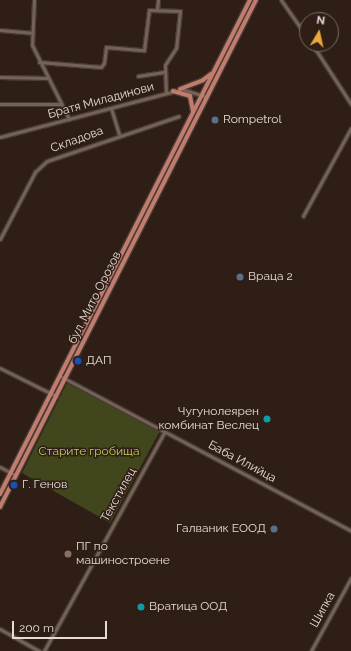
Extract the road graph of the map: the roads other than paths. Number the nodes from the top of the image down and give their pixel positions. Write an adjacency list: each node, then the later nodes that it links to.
1 (34, 0): 9 (street)
2 (158, 0): 6 (street)
3 (250, 0): 13 (main road)
4 (256, 0): 20 (main road)
5 (281, 0): 7 (street)
6 (157, 10): 11 (street); 12 (street)
7 (299, 26)
8 (0, 30): 9 (street)
9 (32, 33): 11 (street)
10 (317, 52): 23 (street)
11 (39, 62): 16 (street)
12 (164, 72): 14 (street); 19 (street)
13 (213, 73): 17 (main road); 20 (main road)
14 (138, 76)
15 (0, 77): 16 (street)
16 (47, 78): 22 (street)
17 (180, 89): 18 (street, Братя Миладинови); 20 (street)
18 (173, 91): 19 (street, Братя Миладинови); 25 (main road)
19 (166, 93): 24 (street, Братя Миладинови)
20 (205, 96): 25 (main road, бул. Мито Орозов); 35 (main road, бул. Мито Орозов)
21 (0, 104): 22 (street)
22 (60, 104): 27 (street)
23 (351, 104)
24 (111, 108): 27 (street, Братя Миладинови); 29 (street)
25 (193, 114): 34 (main road, бул. Мито Орозов)
26 (179, 116): 29 (street, Складова)
27 (69, 119): 30 (street, Братя Миладинови)
28 (351, 128): 31 (street)
29 (119, 134): 32 (street, Складова)
30 (0, 137)
31 (303, 216)
32 (0, 239)
33 (0, 368): 36 (street)
34 (60, 376): 35 (street, Баба Илийца); 36 (main road, бул. Мито Орозов)
35 (65, 378): 37 (main road, бул. Мито Орозов); 38 (street, Баба Илийца)
36 (51, 394): 37 (street); 40 (main road, бул. Мито Орозов)
37 (56, 396): 41 (main road, бул. Мито Орозов)
38 (164, 431): 44 (street, Баба Илийца); 48 (street, Текстилец)
39 (0, 467): 40 (street)
40 (11, 473): 41 (street); 42 (main road, бул. Мито Орозов)
41 (16, 476): 43 (main road, бул. Мито Орозов)
42 (0, 494)
43 (0, 507)
44 (351, 531)
45 (351, 578): 49 (street, Шипка)
46 (0, 629): 47 (street)
47 (37, 650)
48 (44, 651)
49 (311, 651)

